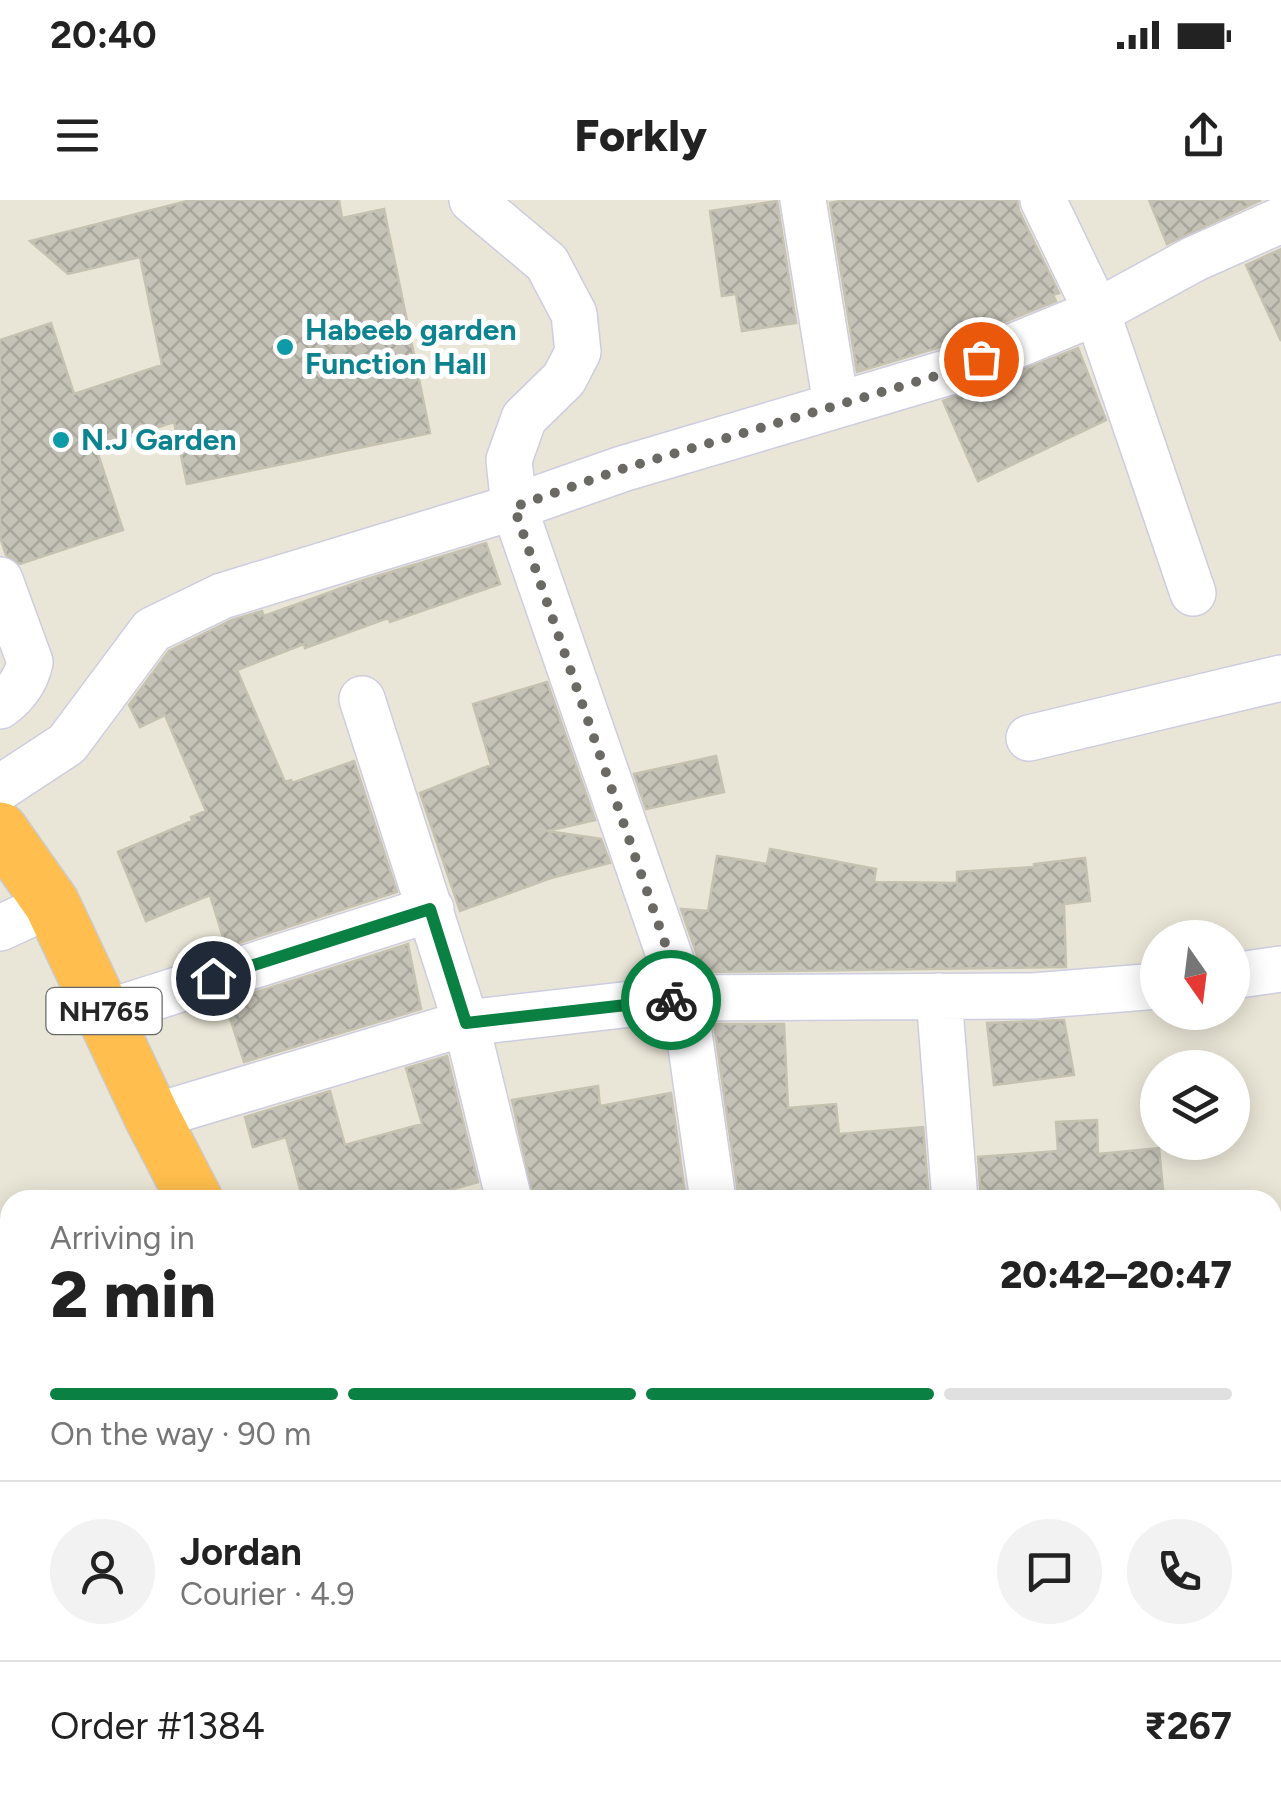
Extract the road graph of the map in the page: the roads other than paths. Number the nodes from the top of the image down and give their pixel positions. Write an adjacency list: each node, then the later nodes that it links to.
1 (472, 200): 7 (street)
2 (802, 200): 6 (street)
3 (1043, 200): 5 (street)
4 (1270, 215): 5 (street)
5 (1097, 312): 6 (street); 9 (street)
6 (836, 405): 7 (street)
7 (514, 507): 14 (street); 23 (street)
8 (0, 580): 12 (street)
9 (1192, 593)
10 (1281, 678): 13 (street)
11 (362, 699): 17 (street)
12 (0, 706)
13 (1029, 738)
14 (0, 788)
15 (0, 830): 16 (highway, NH765)
16 (52, 904): 18 (street); 24 (highway, NH765)
17 (430, 909): 24 (street); 25 (street)
18 (0, 928)
19 (1281, 970): 20 (street)
20 (1250, 974)
21 (1140, 987): 22 (street)
22 (938, 996): 23 (street); 30 (street)
23 (684, 998): 25 (street); 29 (street)
24 (105, 1013): 26 (highway, NH765)
25 (466, 1023): 26 (street); 28 (street)
26 (152, 1117): 27 (highway, NH765)
27 (190, 1190)
28 (507, 1190)
29 (712, 1190)
30 (954, 1190)

